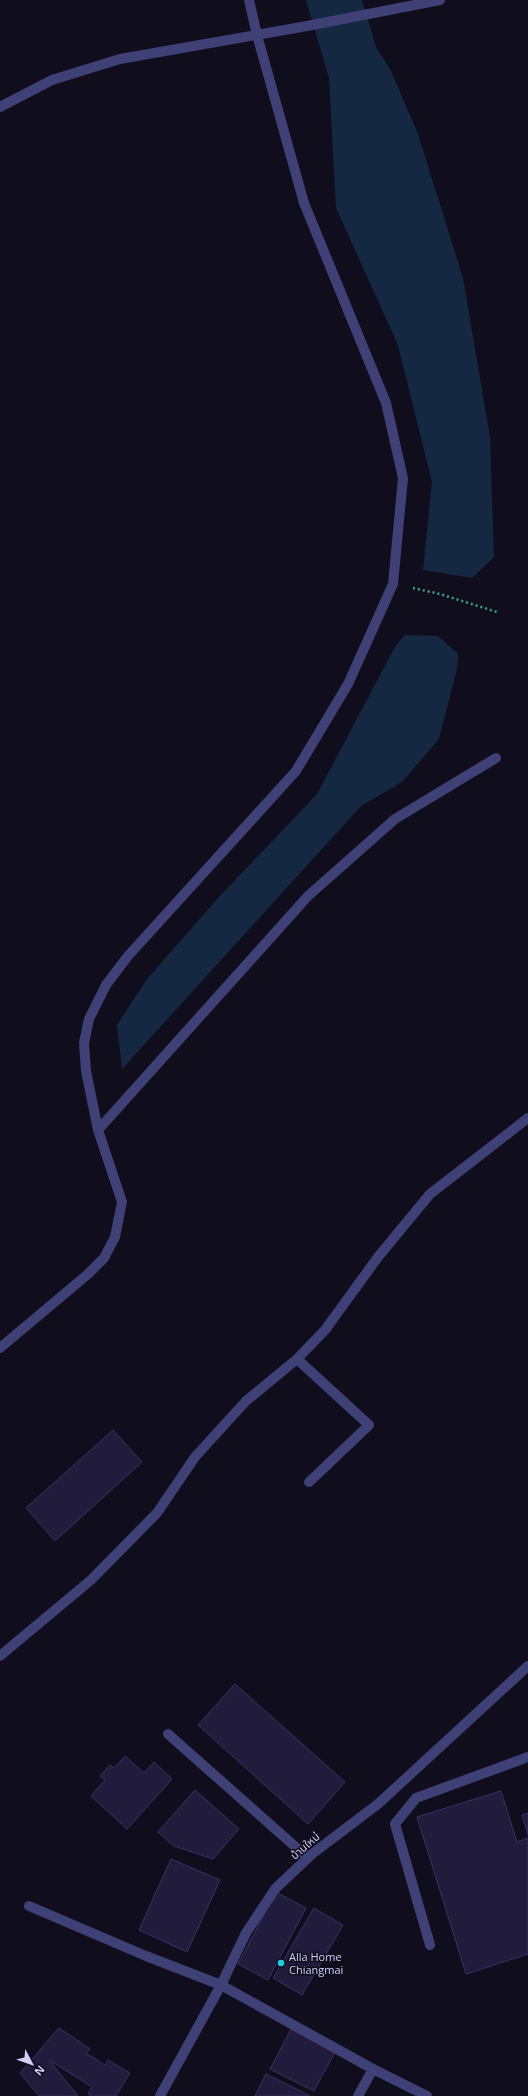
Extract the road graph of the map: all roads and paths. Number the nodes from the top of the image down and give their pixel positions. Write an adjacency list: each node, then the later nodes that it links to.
1 (249, 0): 3 (street)
2 (440, 0): 3 (street)
3 (257, 36): 4 (street); 5 (street)
4 (0, 107)
5 (393, 584): 6 (path); 9 (street)
6 (497, 612)
7 (496, 758): 9 (street)
8 (528, 1118): 11 (street)
9 (98, 1130): 10 (street)
10 (0, 1348)
11 (297, 1359): 12 (street); 13 (street)
12 (309, 1482)
13 (0, 1656)
14 (528, 1666): 17 (street, บ้านใหม่)
15 (168, 1734): 17 (street)
16 (528, 1757): 19 (street)
17 (308, 1858): 20 (street, บ้านใหม่)
18 (29, 1906): 20 (street)
19 (430, 1945)
20 (221, 1985): 21 (street); 22 (street, บ้านใหม่)
21 (373, 2069): 23 (street); 24 (street)
22 (160, 2096)
23 (358, 2096)
24 (427, 2096)

